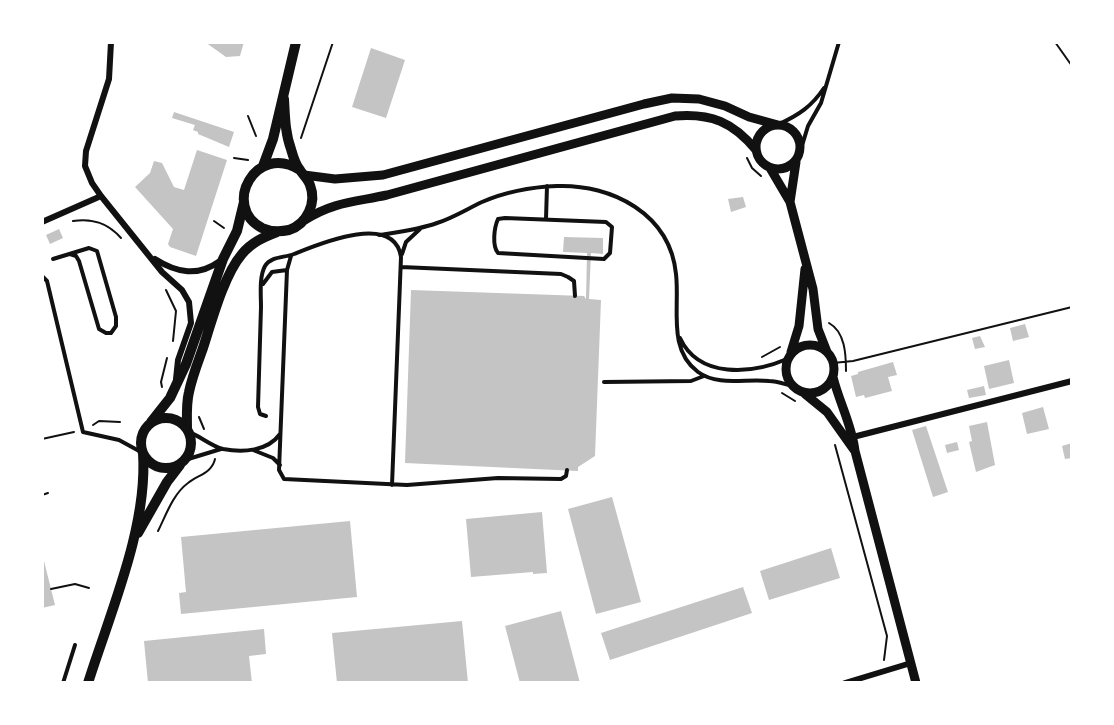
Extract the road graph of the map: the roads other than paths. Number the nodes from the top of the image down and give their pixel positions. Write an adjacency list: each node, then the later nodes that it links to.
1 (111, 42): 14 (street)
2 (296, 42): 5 (main road)
3 (839, 42): 4 (lane)
4 (826, 85): 6 (lane); 7 (lane)
5 (284, 99): 10 (main road); 12 (main road)
6 (778, 125): 7 (street); 8 (street); 12 (street)
7 (801, 149): 9 (street)
8 (756, 150): 11 (street); 19 (street)
9 (796, 161): 11 (street); 16 (street)
10 (263, 166): 12 (main road); 15 (main road)
11 (770, 168): 16 (street)
12 (302, 173): 19 (main road)
13 (547, 186): 17 (lane); 20 (lane); 35 (lane)
14 (101, 196): 18 (street); 25 (street)
15 (244, 202): 21 (main road); 28 (main road)
16 (790, 202): 29 (street)
17 (546, 219): 17 (lane)
18 (42, 222)
19 (300, 223): 21 (main road)
20 (420, 229): 22 (lane); 26 (lane)
21 (279, 232): 47 (main road)
22 (379, 235): 24 (lane); 26 (lane)
23 (70, 255): 23 (lane); 27 (lane)
24 (292, 255): 31 (lane); 33 (lane)
25 (152, 258): 28 (street); 43 (street)
26 (401, 258): 30 (lane)
27 (53, 259)
28 (223, 259): 43 (main road)
29 (806, 263): 36 (street); 37 (street)
30 (401, 267): 34 (lane); 57 (lane)
31 (287, 270): 33 (lane); 48 (lane)
32 (42, 276): 53 (lane)
33 (262, 287): 45 (lane)
34 (575, 296)
35 (677, 329): 37 (lane); 38 (lane)
36 (827, 352): 37 (street); 39 (street)
37 (789, 356): 42 (street)
38 (704, 376): 41 (lane); 42 (lane)
39 (833, 377): 44 (street); 49 (street)
40 (1072, 381): 49 (street)
41 (604, 382)
42 (792, 386): 44 (street)
43 (171, 387): 46 (main road)
44 (805, 394): 52 (street)
45 (266, 416)
46 (151, 422): 47 (main road); 53 (main road)
47 (188, 430): 50 (lane); 54 (main road)
48 (281, 434): 51 (lane); 55 (lane)
49 (853, 437): 52 (street)
50 (223, 449): 51 (lane); 54 (lane)
51 (252, 450): 55 (lane)
52 (855, 451): 60 (street)
53 (143, 453): 54 (main road); 58 (main road)
54 (183, 461): 58 (main road)
55 (280, 465): 57 (lane)
56 (567, 470): 57 (lane)
57 (392, 485)
58 (134, 541): 62 (main road)
59 (75, 645): 61 (lane)
60 (911, 663): 63 (street); 64 (street)
61 (63, 683)
62 (88, 683)
63 (845, 683)
64 (916, 683)

